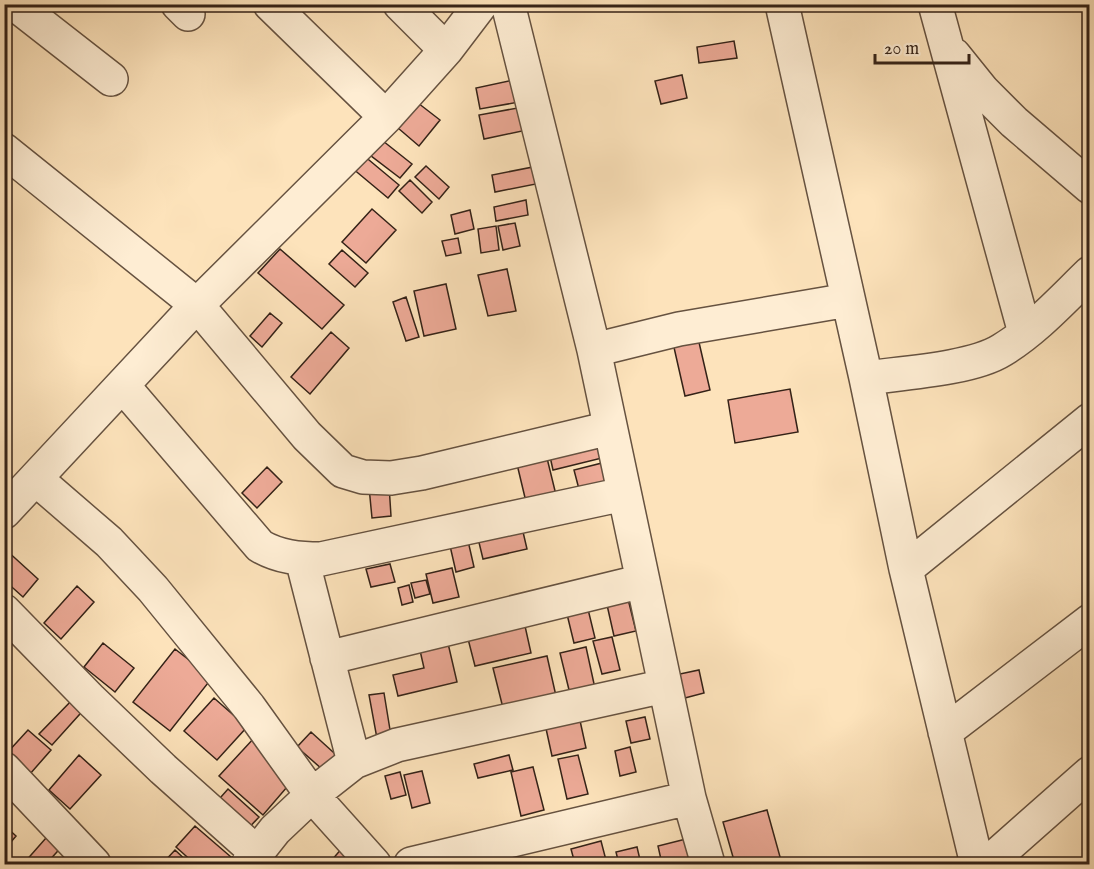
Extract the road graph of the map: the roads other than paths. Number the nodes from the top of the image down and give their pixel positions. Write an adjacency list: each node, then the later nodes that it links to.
1 (15, 4): 10 (street)
2 (270, 4): 11 (street)
3 (400, 4): 9 (street)
4 (482, 4): 9 (street)
5 (508, 4): 18 (street)
6 (782, 4): 15 (street)
7 (935, 4): 8 (street)
8 (945, 44): 13 (street); 17 (street)
9 (446, 50): 11 (street)
10 (111, 79)
11 (386, 117): 16 (street)
12 (4, 150): 16 (street)
13 (1089, 187)
14 (1089, 273): 17 (street)
15 (848, 300): 18 (street); 19 (street)
16 (197, 305): 20 (street); 22 (street)
17 (1024, 333): 19 (street)
18 (594, 350): 22 (street)
19 (866, 378): 27 (street)
20 (123, 386): 23 (street); 26 (street)
21 (1089, 420): 27 (street)
22 (610, 428): 24 (street)
23 (36, 479): 25 (street); 37 (street)
24 (624, 494): 26 (street); 28 (street)
25 (4, 512)
26 (302, 559): 31 (street)
27 (906, 569): 33 (street)
28 (643, 581): 31 (street); 32 (street)
29 (4, 611): 39 (street)
30 (1089, 621): 33 (street)
31 (327, 658): 34 (street)
32 (665, 686): 34 (street); 38 (street)
33 (945, 732): 44 (street)
34 (354, 762): 37 (street)
35 (4, 769): 40 (street)
36 (1089, 773): 45 (street)
37 (312, 795): 39 (street); 41 (street)
38 (689, 798): 42 (street); 43 (street)
39 (252, 859)
40 (94, 864)
41 (374, 864)
42 (411, 864)
43 (708, 864)
44 (976, 864)
45 (987, 864)

